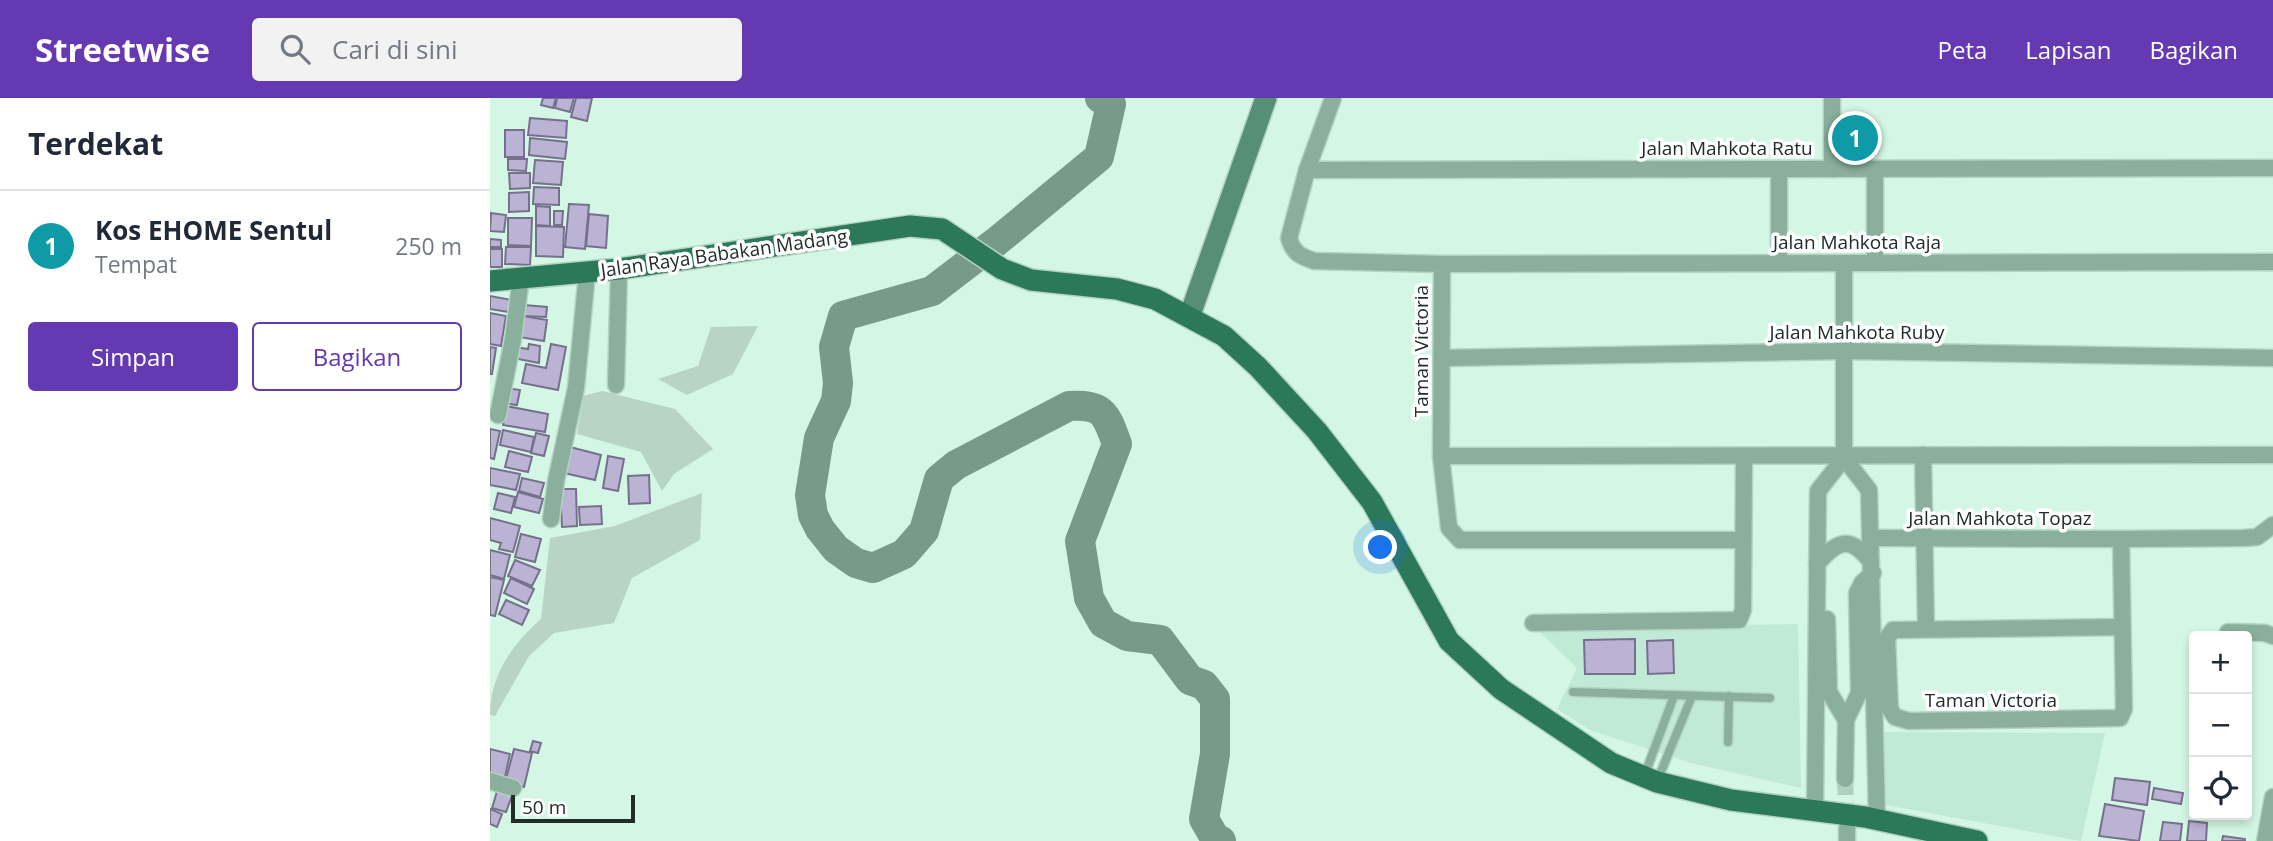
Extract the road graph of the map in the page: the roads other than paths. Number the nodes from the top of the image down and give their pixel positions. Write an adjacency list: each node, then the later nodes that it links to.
1 (1266, 98): 18 (street)
2 (1333, 98): 8 (street, Taman Victoria)
3 (1832, 98): 6 (street)
4 (2273, 168): 7 (street, Jalan Mahkota Ratu)
5 (1779, 169): 6 (street, Jalan Mahkota Ratu); 8 (street, Jalan Mahkota Ratu); 10 (street)
6 (1832, 169): 7 (street, Jalan Mahkota Ratu)
7 (1875, 169): 11 (street)
8 (1307, 170): 12 (street, Taman Victoria)
9 (2273, 262): 11 (street, Jalan Mahkota Raja)
10 (1779, 263): 12 (street, Jalan Mahkota Raja); 13 (street, Jalan Mahkota Raja)
11 (1875, 263): 13 (street, Jalan Mahkota Raja)
12 (1442, 264): 20 (street, Taman Victoria)
13 (1844, 265): 19 (street)
14 (620, 269): 15 (main road, Jalan Raya Babakan Madang); 18 (main road, Jalan Raya Babakan Madang); 22 (street)
15 (587, 273): 16 (main road, Jalan Raya Babakan Madang); 29 (street)
16 (521, 278): 17 (main road, Jalan Raya Babakan Madang); 23 (street)
17 (490, 281)
18 (1190, 315): 49 (main road)
19 (1846, 351): 20 (street, Jalan Mahkota Ruby); 21 (street, Jalan Mahkota Ruby); 28 (street)
20 (1442, 358): 26 (street, Taman Victoria)
21 (2273, 358)
22 (616, 385)
23 (498, 415)
24 (1923, 455): 25 (street); 28 (street); 32 (street)
25 (2273, 455)
26 (1441, 456): 27 (street); 34 (street, Taman Victoria)
27 (1744, 456): 28 (street); 34 (street)
28 (1844, 458): 35 (street); 36 (street)
29 (551, 519)
30 (2273, 525): 33 (street)
31 (1879, 538): 32 (street, Jalan Mahkota Topaz)
32 (1924, 539): 33 (street, Jalan Mahkota Topaz); 39 (street)
33 (2121, 539): 38 (street, Taman Victoria)
34 (1743, 540): 37 (street)
35 (1872, 568): 36 (street); 47 (street); 55 (street)
36 (1817, 570): 47 (street); 54 (street)
37 (1533, 623)
38 (2122, 627): 39 (street, Taman Victoria); 39 (street, Taman Victoria)
39 (1926, 628)
40 (2252, 633): 41 (street)
41 (2273, 636)
42 (1573, 692): 43 (lane)
43 (1674, 696): 44 (lane); 49 (lane)
44 (1692, 696): 45 (lane); 49 (lane)
45 (1729, 696): 46 (lane); 48 (lane)
46 (1770, 698)
47 (1846, 720): 50 (street)
48 (1728, 742)
49 (1650, 779): 54 (main road)
50 (1846, 779)
51 (490, 781): 52 (street)
52 (513, 788)
53 (2273, 797): 57 (street)
54 (1815, 809): 55 (main road)
55 (1877, 820): 56 (main road)
56 (1978, 841)
57 (2265, 841)

